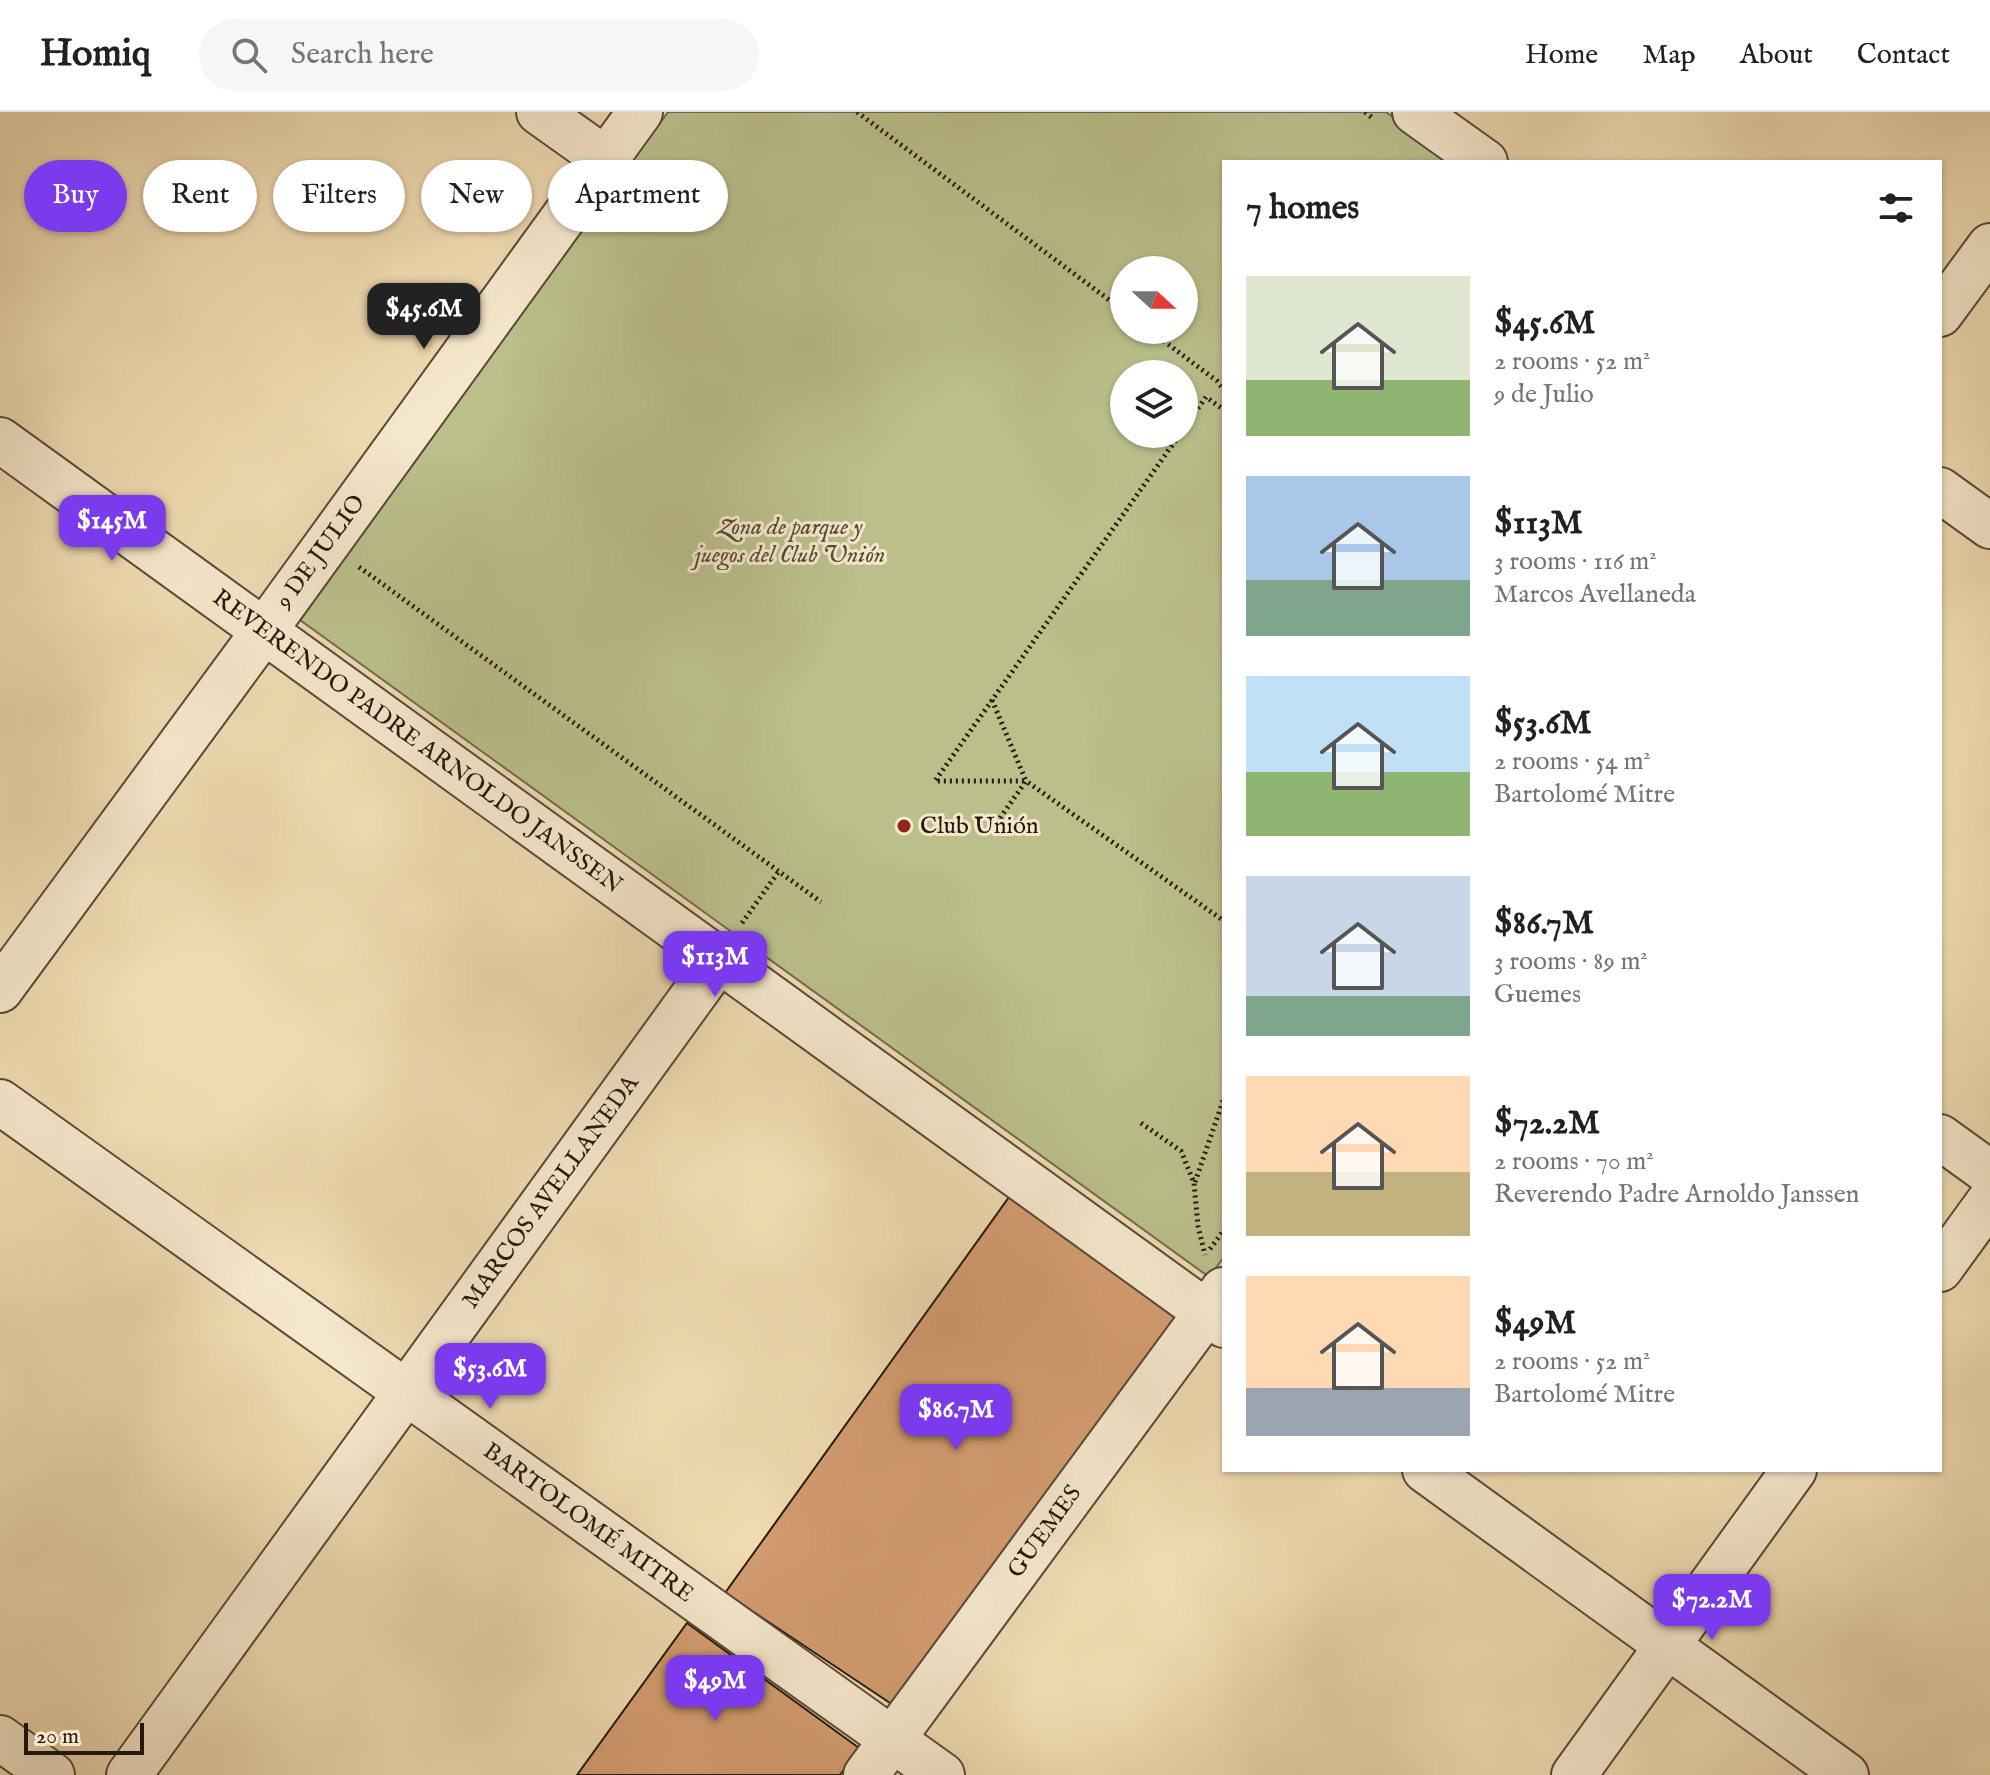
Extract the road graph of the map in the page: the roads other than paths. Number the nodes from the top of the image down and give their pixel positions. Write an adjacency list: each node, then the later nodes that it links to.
1 (539, 112): 4 (street)
2 (640, 112): 4 (street, 9 DE JULIO)
3 (1415, 112): 5 (street)
4 (605, 159): 11 (street, 9 DE JULIO)
5 (1482, 160)
6 (1990, 246): 7 (street)
7 (1942, 311)
8 (0, 440): 11 (street, REVERENDO PADRE ARNOLDO JANSSEN)
9 (1942, 491): 10 (street)
10 (1990, 526)
11 (264, 631): 12 (street, REVERENDO PADRE ARNOLDO JANSSEN); 13 (street, 9 DE JULIO)
12 (719, 960): 19 (street, REVERENDO PADRE ARNOLDO JANSSEN); 20 (street, MARCOS AVELLANEDA)
13 (0, 990)
14 (0, 1102): 20 (street, BARTOLOMÉ MITRE)
15 (1942, 1138): 16 (street)
16 (1990, 1173)
17 (1990, 1200): 18 (street)
18 (1942, 1266)
19 (1215, 1295): 25 (street, GUEMES)
20 (406, 1393): 25 (street, BARTOLOMÉ MITRE); 27 (street, MARCOS AVELLANEDA)
21 (1428, 1472): 23 (street)
22 (1793, 1472): 23 (street)
23 (1667, 1646): 30 (street); 31 (street)
24 (0, 1738): 26 (street)
25 (892, 1740): 28 (street, GUEMES); 29 (street, BARTOLOMÉ MITRE)
26 (52, 1775)
27 (129, 1775)
28 (866, 1775)
29 (942, 1775)
30 (1574, 1775)
31 (1846, 1775)

